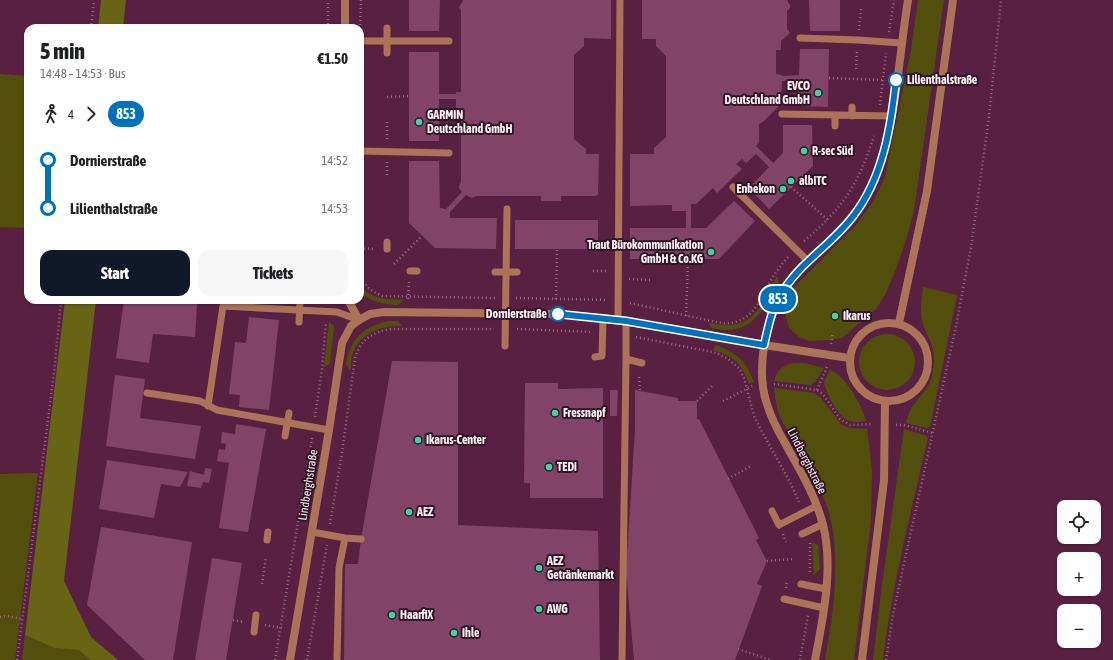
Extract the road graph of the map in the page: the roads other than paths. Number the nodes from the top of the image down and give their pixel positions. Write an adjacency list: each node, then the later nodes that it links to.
1 (345, 0): 5 (street)
2 (620, 0): 33 (lane)
3 (908, 0): 11 (street)
4 (954, 0): 35 (street)
5 (345, 24)
6 (388, 28): 9 (lane)
7 (800, 38): 11 (lane)
8 (364, 41): 9 (lane)
9 (387, 41): 10 (lane); 12 (lane)
10 (449, 41)
11 (901, 43): 17 (street)
12 (387, 53)
13 (852, 107): 16 (lane)
14 (782, 114): 15 (lane)
15 (835, 115): 16 (lane); 18 (lane)
16 (852, 116): 17 (lane)
17 (892, 116): 23 (street)
18 (835, 126)
19 (364, 151): 20 (lane)
20 (449, 153)
21 (733, 187): 23 (lane)
22 (507, 209): 25 (lane)
23 (808, 261): 36 (street)
24 (495, 272): 25 (lane)
25 (506, 272): 26 (lane); 30 (lane)
26 (517, 272)
27 (300, 304): 29 (lane)
28 (350, 304): 32 (street)
29 (300, 311): 32 (lane); 34 (lane); 44 (lane)
30 (506, 313): 31 (street); 32 (street); 37 (lane)
31 (602, 318): 33 (street); 38 (lane)
32 (359, 320): 47 (street, Lindberghstraße)
33 (622, 320): 36 (street); 40 (lane)
34 (299, 322)
35 (899, 324): 39 (street); 43 (street)
36 (764, 345): 39 (street); 49 (street, Lindberghstraße)
37 (505, 346)
38 (595, 357)
39 (849, 358): 43 (street)
40 (626, 359): 41 (lane); 66 (lane)
41 (642, 363)
42 (147, 393): 44 (lane)
43 (885, 401): 68 (street)
44 (208, 406): 46 (lane)
45 (289, 413): 46 (lane)
46 (287, 422): 47 (lane); 48 (lane)
47 (329, 430): 53 (street, Lindberghstraße)
48 (285, 436)
49 (816, 506): 50 (lane); 51 (street, Lindberghstraße)
50 (772, 511)
51 (823, 524): 54 (lane); 59 (street, Lindberghstraße)
52 (268, 532): 57 (lane)
53 (312, 532): 55 (lane); 64 (street, Lindberghstraße)
54 (802, 534)
55 (345, 538): 56 (lane); 65 (lane)
56 (361, 539)
57 (267, 540)
58 (801, 584): 59 (lane)
59 (826, 589): 61 (street, Lindberghstraße)
60 (784, 599): 61 (lane)
61 (824, 608): 67 (street, Lindberghstraße)
62 (256, 615): 63 (lane)
63 (254, 632)
64 (290, 660)
65 (337, 660)
66 (622, 660)
67 (815, 660)
68 (862, 660)

